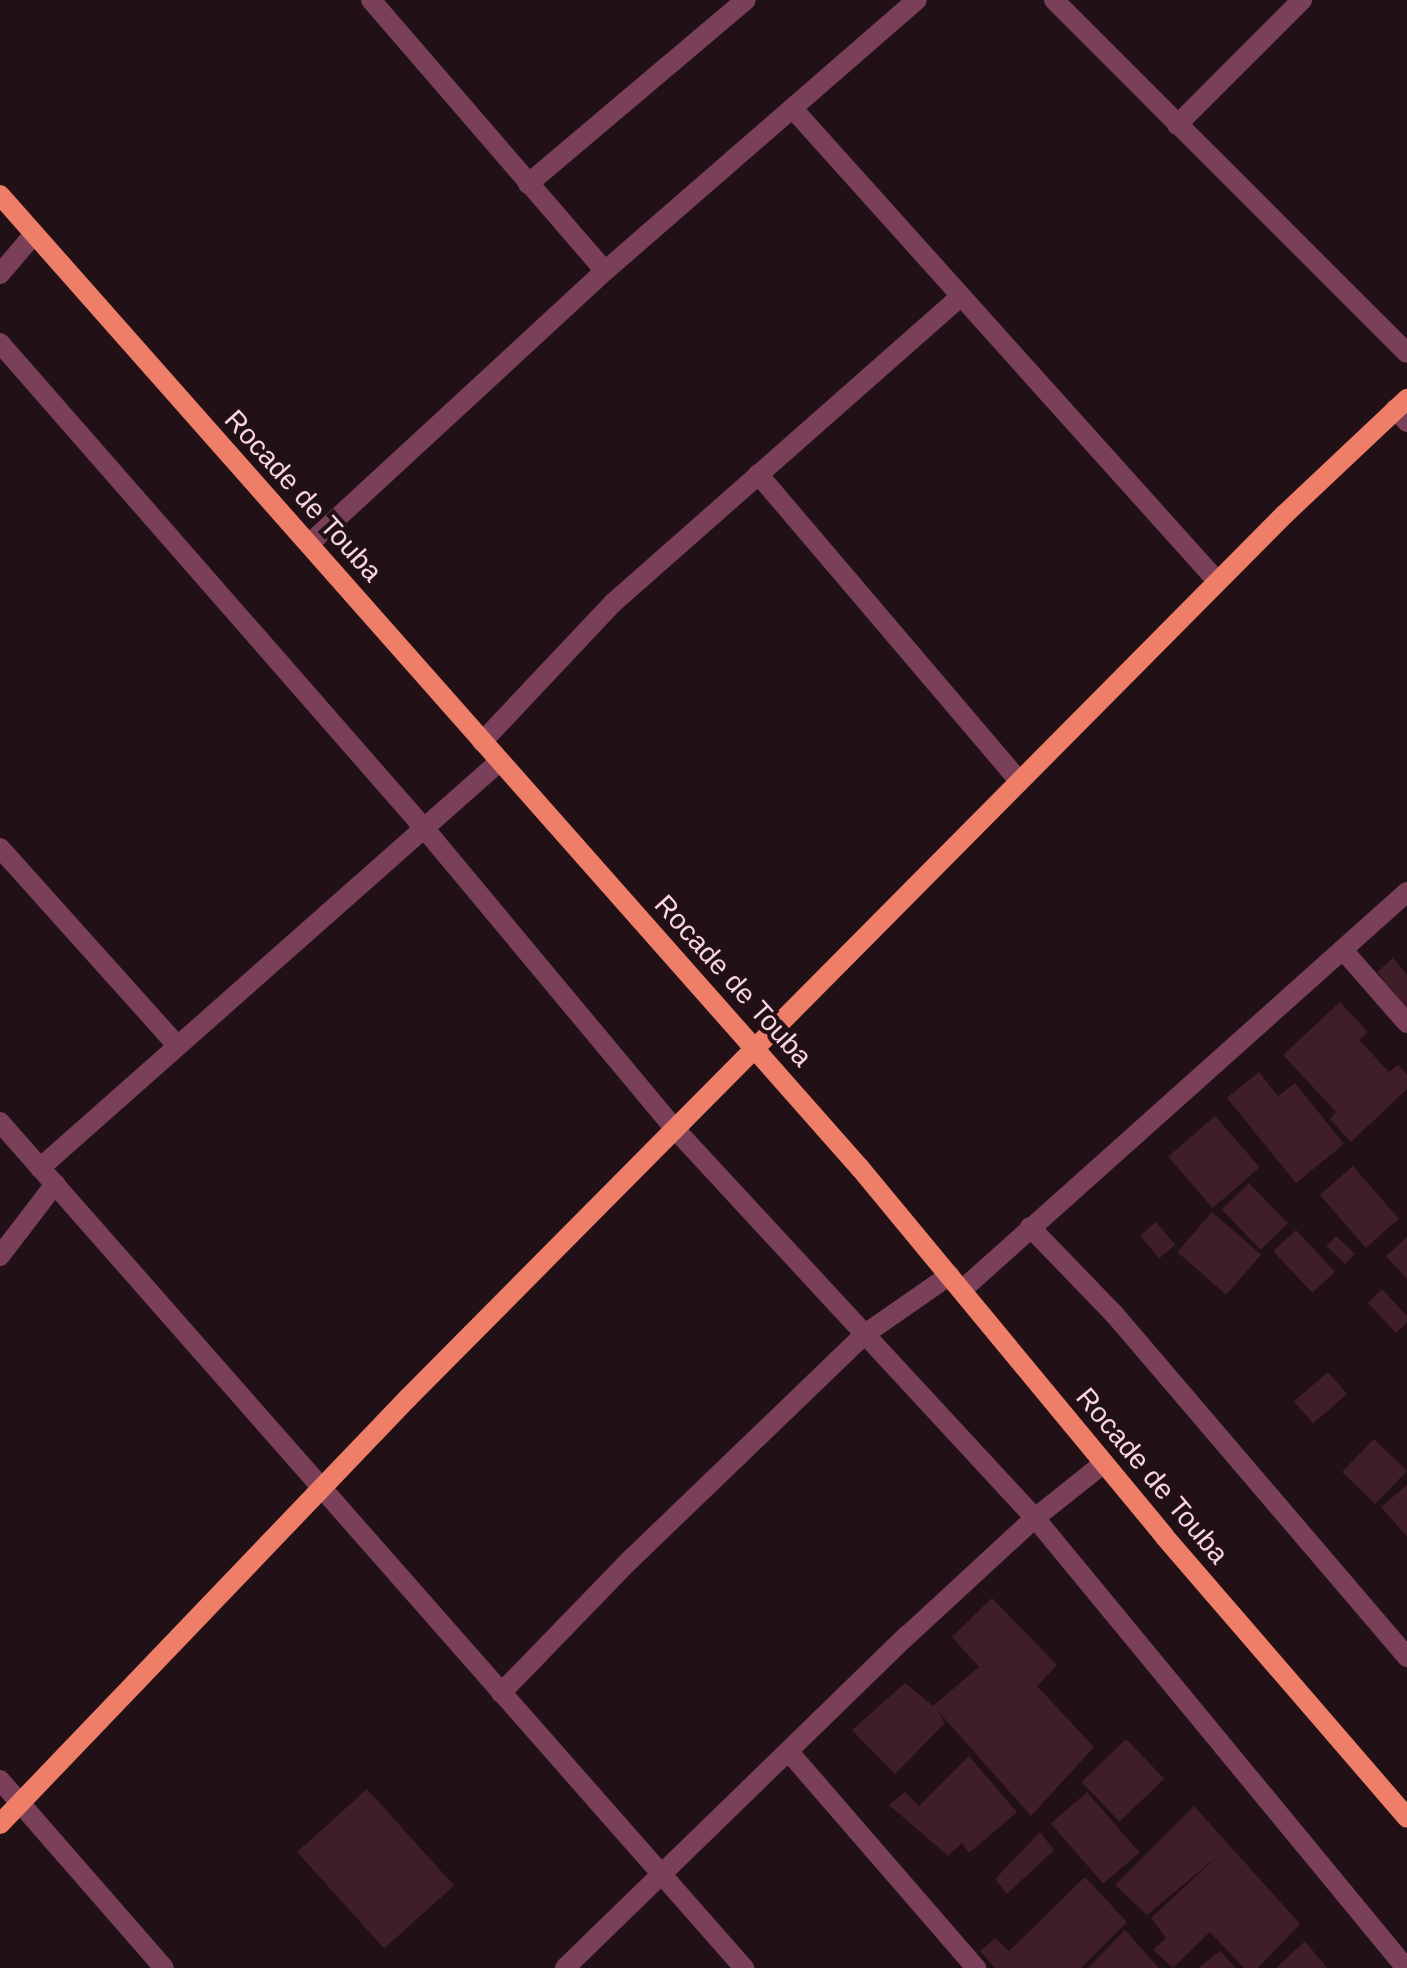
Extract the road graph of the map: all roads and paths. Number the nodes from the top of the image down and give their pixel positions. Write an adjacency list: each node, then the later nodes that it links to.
1 (371, 0): 8 (street)
2 (746, 0): 8 (street)
3 (917, 0): 6 (street)
4 (1054, 0): 7 (street)
5 (1302, 0): 7 (street)
6 (794, 110): 11 (street); 13 (street)
7 (1177, 125): 15 (street)
8 (528, 184): 11 (street)
9 (0, 195): 10 (main road, Rocade de Touba)
10 (34, 234): 12 (street); 18 (main road, Rocade de Touba)
11 (605, 271): 18 (street)
12 (0, 274)
13 (960, 297): 17 (street); 19 (street)
14 (0, 343): 23 (street)
15 (1404, 343)
16 (1403, 410): 19 (main road)
17 (758, 474): 20 (street); 22 (street)
18 (309, 544): 20 (main road, Rocade de Touba)
19 (1218, 582): 22 (main road)
20 (482, 742): 21 (main road, Rocade de Touba)
21 (500, 761): 23 (street); 29 (main road, Rocade de Touba)
22 (1019, 781): 29 (main road)
23 (424, 828): 28 (street); 31 (street)
24 (0, 848): 28 (street)
25 (1407, 892): 26 (street)
26 (1343, 950): 27 (street); 34 (street)
27 (1407, 1023)
28 (177, 1045): 32 (street)
29 (754, 1048): 31 (main road); 36 (main road, Rocade de Touba)
30 (0, 1122): 32 (street)
31 (675, 1129): 37 (street); 39 (main road)
32 (40, 1168): 33 (street)
33 (55, 1184): 35 (street); 39 (street)
34 (1030, 1227): 36 (street); 41 (street)
35 (0, 1256)
36 (956, 1282): 37 (street); 38 (main road, Rocade de Touba)
37 (865, 1334): 40 (street); 42 (street)
38 (1104, 1463): 40 (street); 46 (main road, Rocade de Touba)
39 (321, 1487): 42 (street); 45 (main road)
40 (1035, 1518): 43 (street); 53 (street)
41 (1407, 1657)
42 (501, 1693): 48 (street)
43 (789, 1752): 48 (street); 52 (street)
44 (0, 1780): 45 (street)
45 (19, 1803): 47 (main road); 49 (street)
46 (1407, 1818)
47 (0, 1824)
48 (660, 1873): 50 (street); 51 (street)
49 (164, 1968)
50 (565, 1968)
51 (744, 1968)
52 (976, 1968)
53 (1406, 1968)

